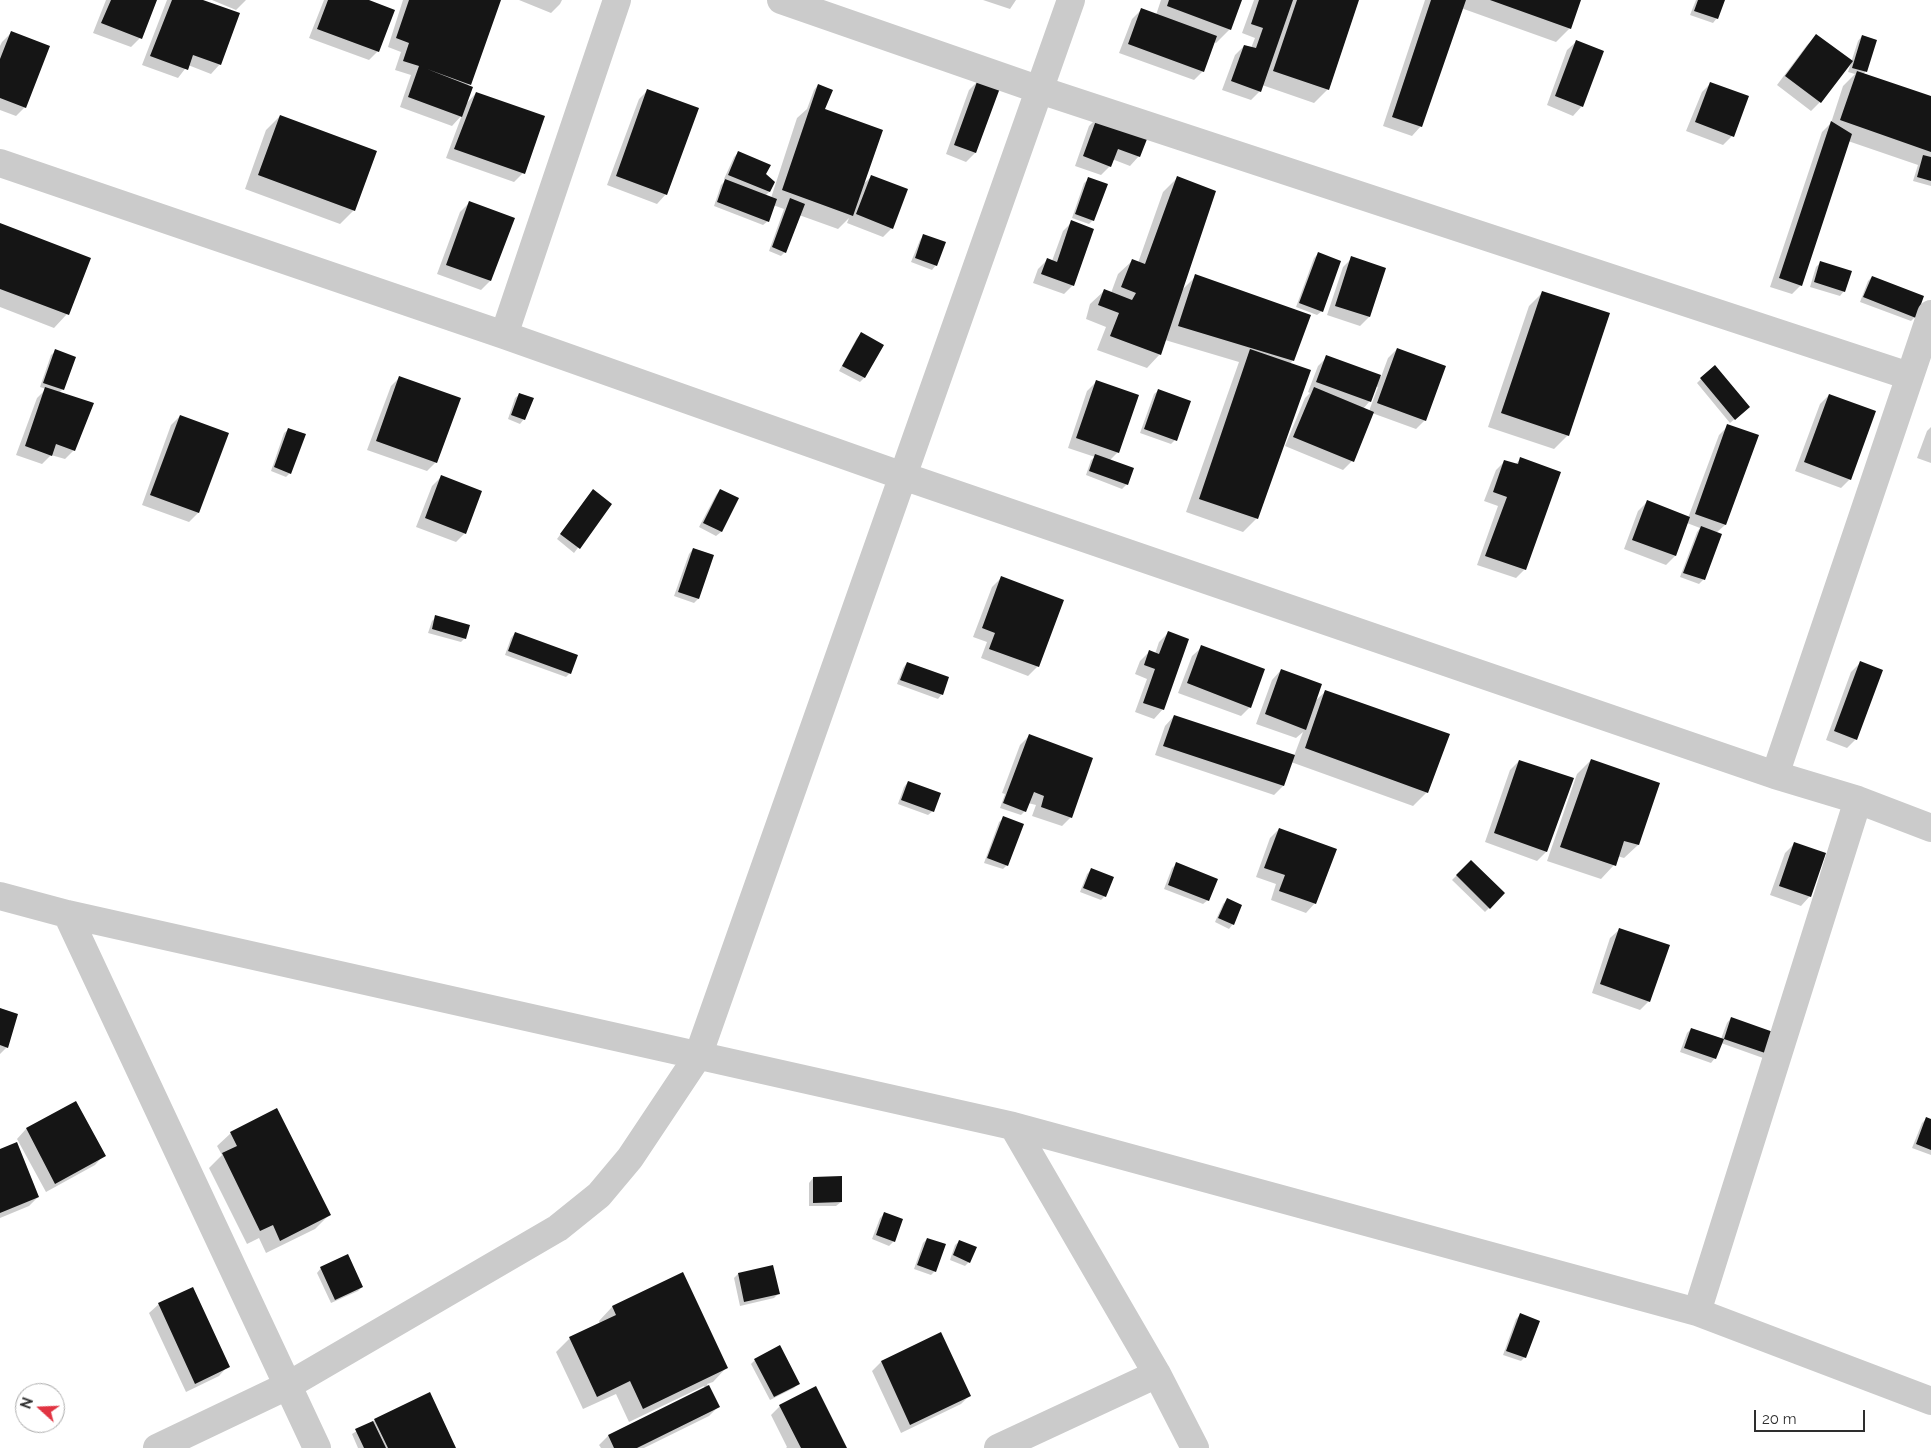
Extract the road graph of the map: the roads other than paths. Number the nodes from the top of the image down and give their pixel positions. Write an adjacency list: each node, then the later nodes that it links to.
1 (617, 0): 7 (street)
2 (781, 0): 4 (street)
3 (1071, 0): 4 (street)
4 (1040, 90): 8 (street); 9 (street)
5 (0, 162): 7 (street)
6 (1931, 314): 8 (street)
7 (504, 335): 9 (street)
8 (1909, 376): 10 (street)
9 (903, 476): 10 (street); 15 (street)
10 (1775, 775): 11 (street)
11 (1858, 800): 12 (street); 17 (street)
12 (1931, 828)
13 (0, 896): 14 (street)
14 (67, 914): 15 (street); 19 (street)
15 (698, 1056): 16 (street); 19 (street)
16 (1013, 1126): 17 (street); 18 (street)
17 (1697, 1312): 20 (street)
18 (1157, 1374): 23 (street); 24 (street)
19 (287, 1386): 21 (street); 22 (street)
20 (1931, 1401)
21 (157, 1448)
22 (317, 1448)
23 (998, 1448)
24 (1195, 1448)

